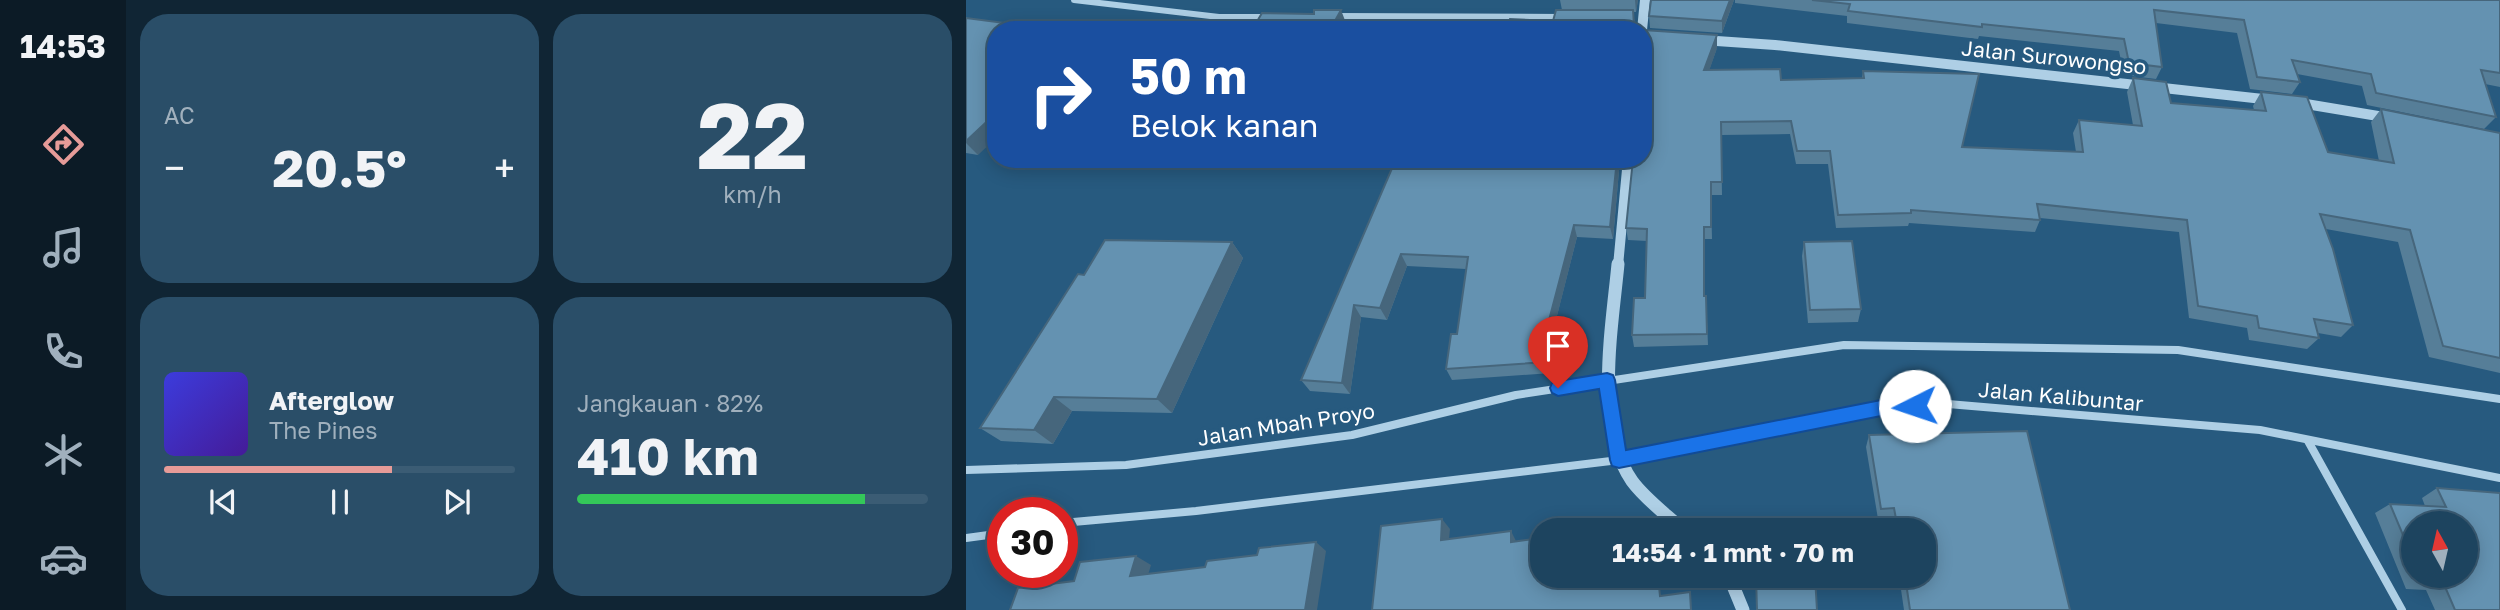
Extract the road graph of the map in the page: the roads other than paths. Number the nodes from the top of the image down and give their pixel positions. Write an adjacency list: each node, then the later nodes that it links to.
1 (1074, 0): 3 (street)
2 (1645, 0): 6 (street)
3 (1281, 16)
4 (1320, 16): 5 (street)
5 (1575, 17)
6 (1640, 21)
7 (1692, 39): 8 (street, Jalan Surowongso)
8 (2401, 120)
9 (1627, 168): 10 (street)
10 (1607, 382): 11 (street, Jalan Mbah Proyo); 13 (street); 14 (street, Jalan Mbah Proyo)
11 (2500, 399)
12 (2308, 441): 13 (street, Jalan Kalibuntar); 15 (street, Jalan Kalibuntar); 22 (street)
13 (1618, 457): 16 (street); 17 (street, Jalan Kalibuntar)
14 (966, 470)
15 (2500, 478)
16 (1670, 518)
17 (1078, 522)
18 (987, 535): 19 (street)
19 (966, 538)
20 (1734, 588): 21 (street)
21 (1743, 610)
22 (2402, 610)

